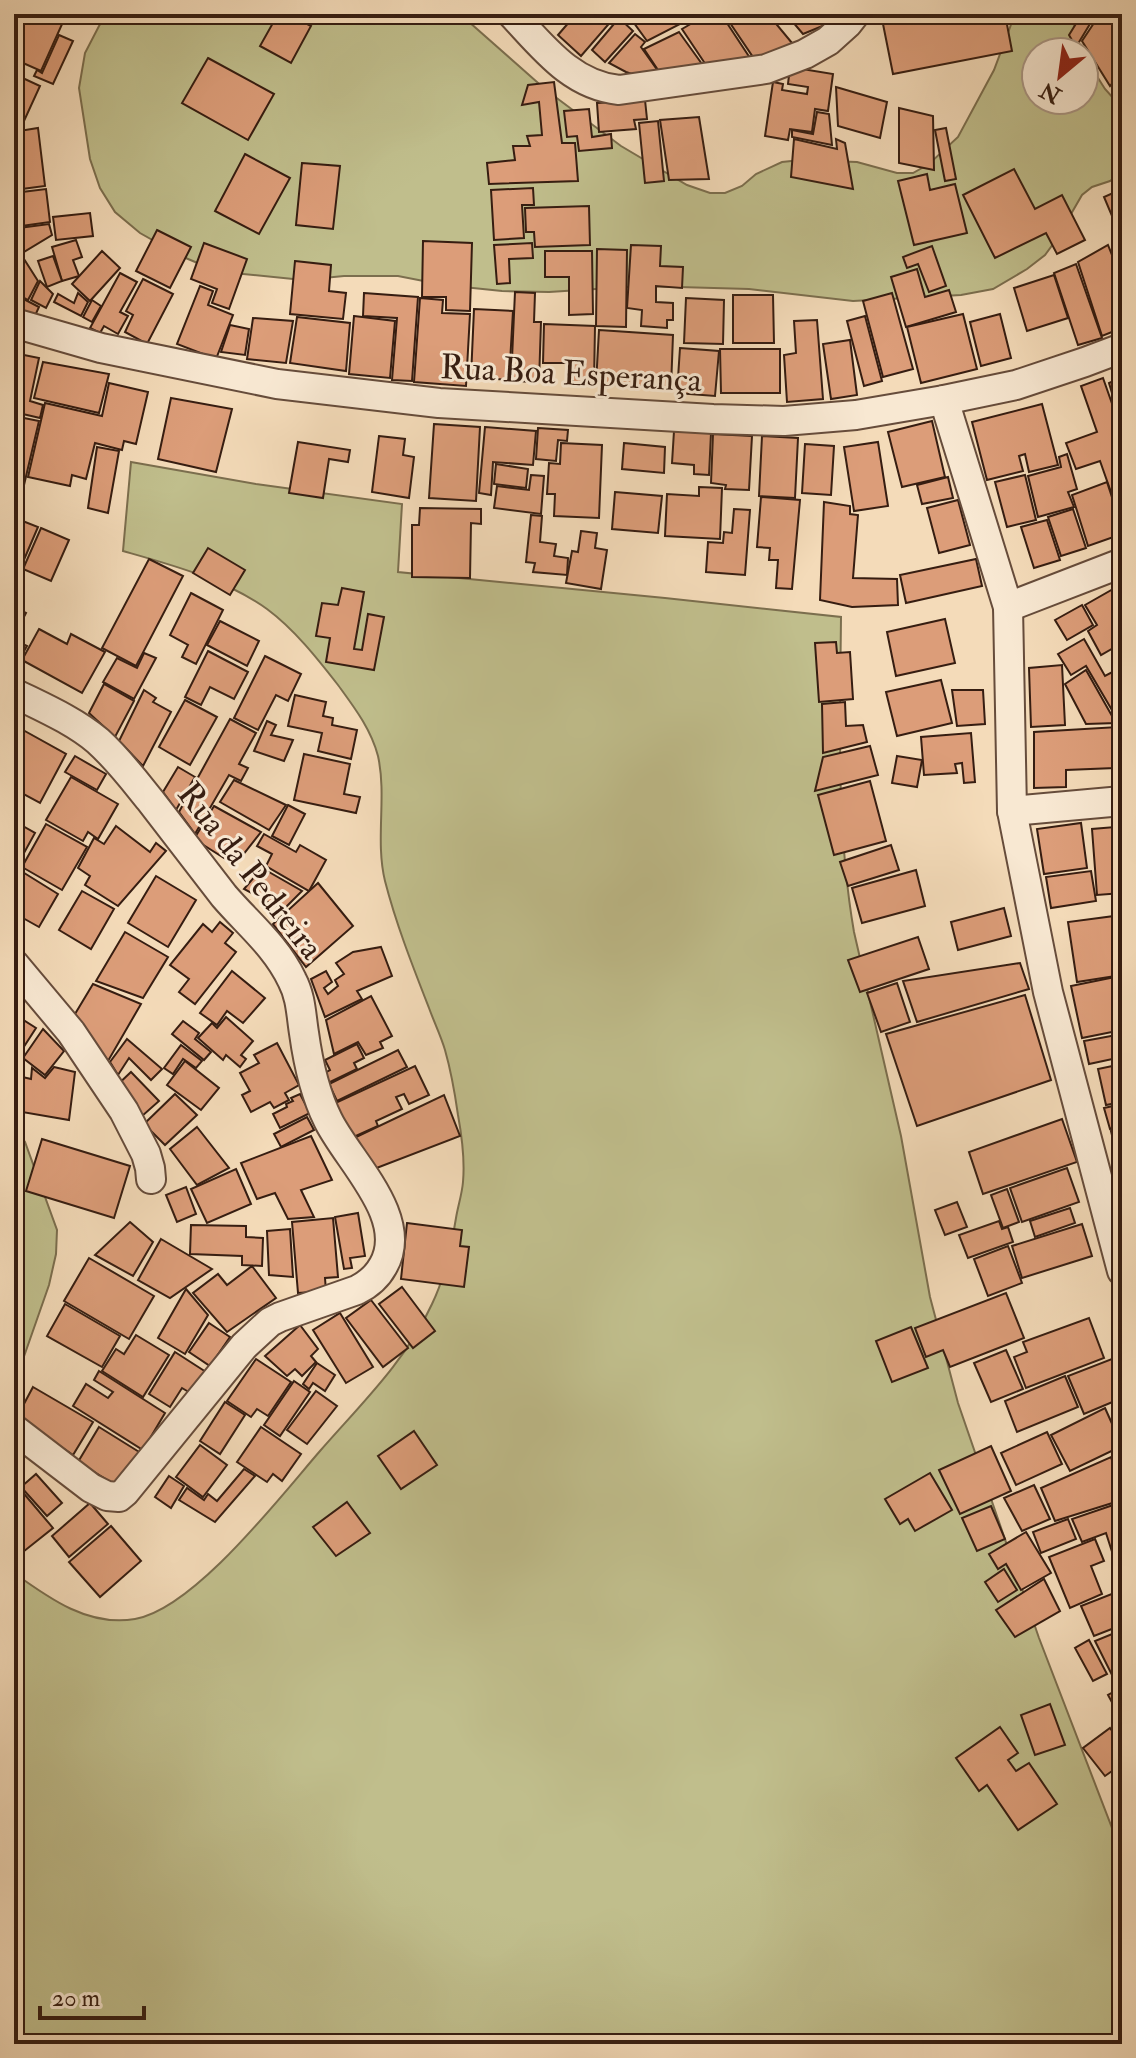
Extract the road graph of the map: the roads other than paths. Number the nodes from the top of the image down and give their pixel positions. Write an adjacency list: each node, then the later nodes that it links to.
1 (512, 14): 2 (street)
2 (855, 14)
3 (14, 323): 5 (street, Rua Boa Esperança)
4 (1122, 348): 5 (street, Rua Boa Esperança)
5 (944, 400): 7 (street)
6 (1122, 563): 7 (street)
7 (1008, 607): 10 (street)
8 (14, 693): 14 (street, Rua da Pedreira)
9 (1122, 801): 10 (street)
10 (1012, 811): 13 (street)
11 (14, 964): 12 (street)
12 (151, 1179)
13 (1122, 1271)
14 (14, 1429)

